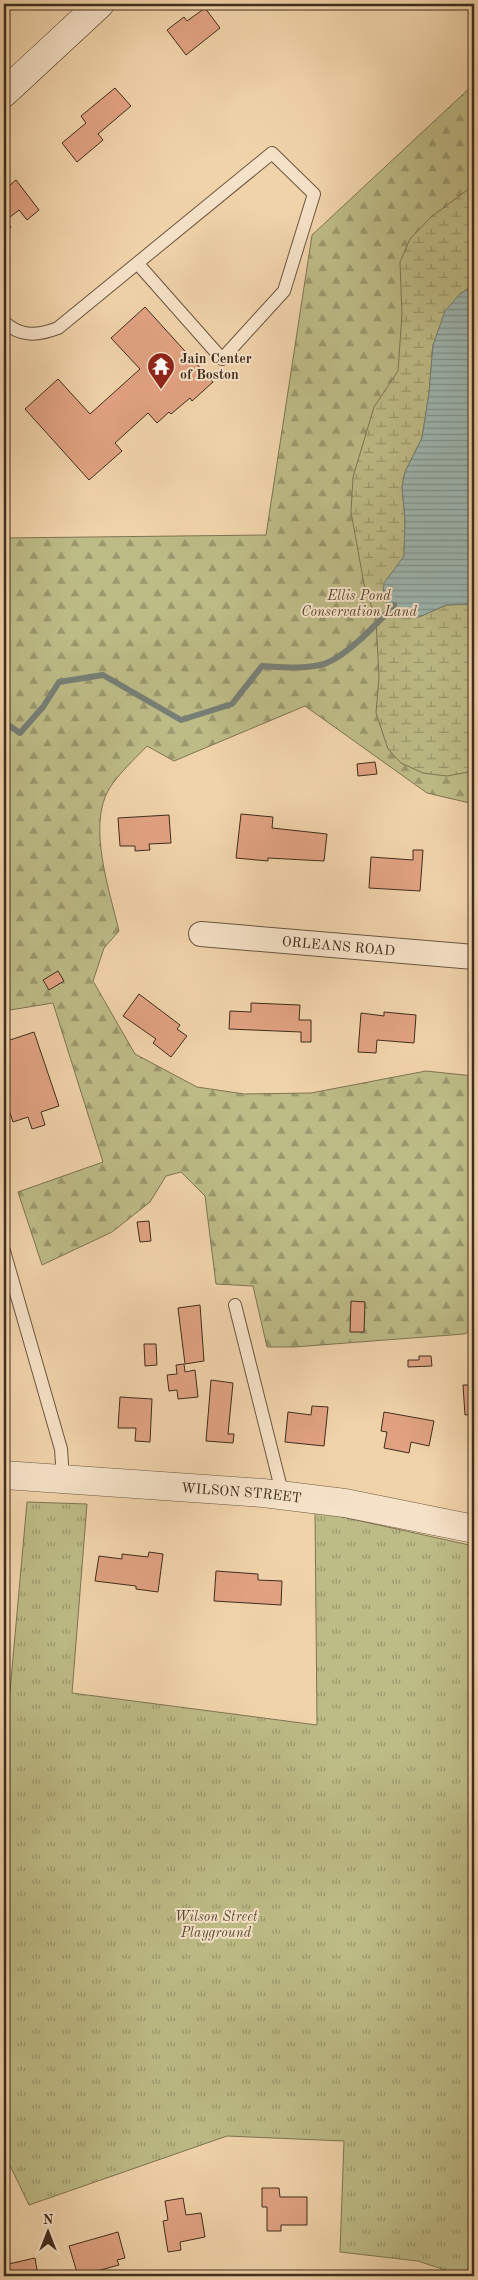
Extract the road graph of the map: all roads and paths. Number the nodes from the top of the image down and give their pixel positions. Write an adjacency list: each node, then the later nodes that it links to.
1 (100, 4): 2 (street)
2 (4, 93)
3 (138, 264): 3 (lane); 4 (lane)
4 (4, 322)
5 (201, 934): 6 (street, ORLEANS ROAD)
6 (474, 956)
7 (4, 1251): 10 (lane)
8 (235, 1305): 11 (lane)
9 (4, 1475): 10 (street, WILSON STREET)
10 (63, 1479): 11 (street, WILSON STREET)
11 (284, 1496): 12 (street, WILSON STREET)
12 (474, 1529)

